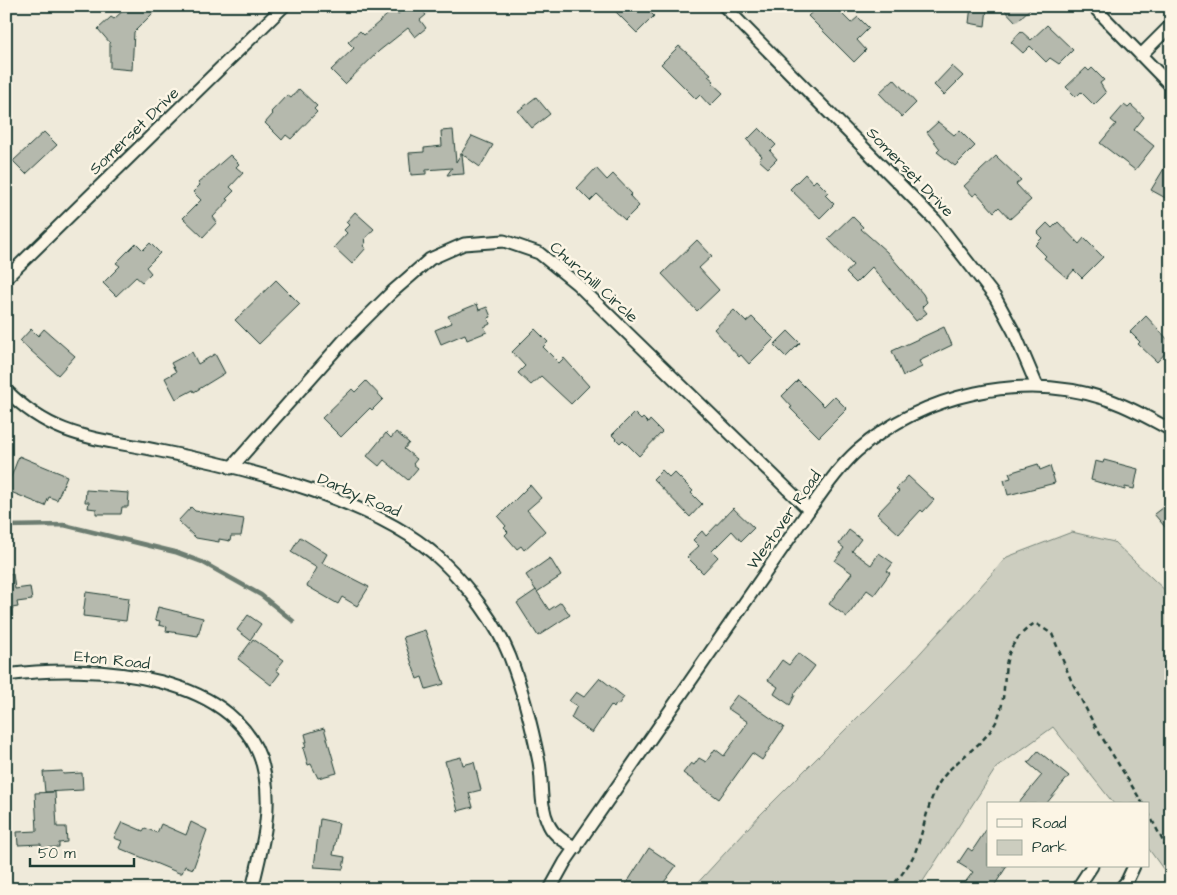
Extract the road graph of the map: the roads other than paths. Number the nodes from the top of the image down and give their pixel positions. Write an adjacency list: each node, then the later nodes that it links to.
1 (284, 6): 7 (street, Somerset Drive)
2 (724, 6): 8 (street, Somerset Drive)
3 (1093, 6): 5 (street)
4 (1171, 25): 5 (street)
5 (1141, 55): 6 (street)
6 (1171, 86)
7 (6, 278)
8 (1037, 386): 10 (street, Westover Road); 12 (street, Westover Road)
9 (6, 390): 11 (street, Darby Road)
10 (1171, 430)
11 (232, 468): 12 (street, Churchill Circle); 14 (street, Darby Road)
12 (809, 510): 14 (street, Westover Road)
13 (6, 675): 17 (street, Eton Road)
14 (576, 848): 18 (street, Westover Road)
15 (1091, 868): 19 (street)
16 (1133, 868): 20 (street)
17 (252, 889)
18 (550, 889)
19 (1077, 889)
20 (1120, 889)

